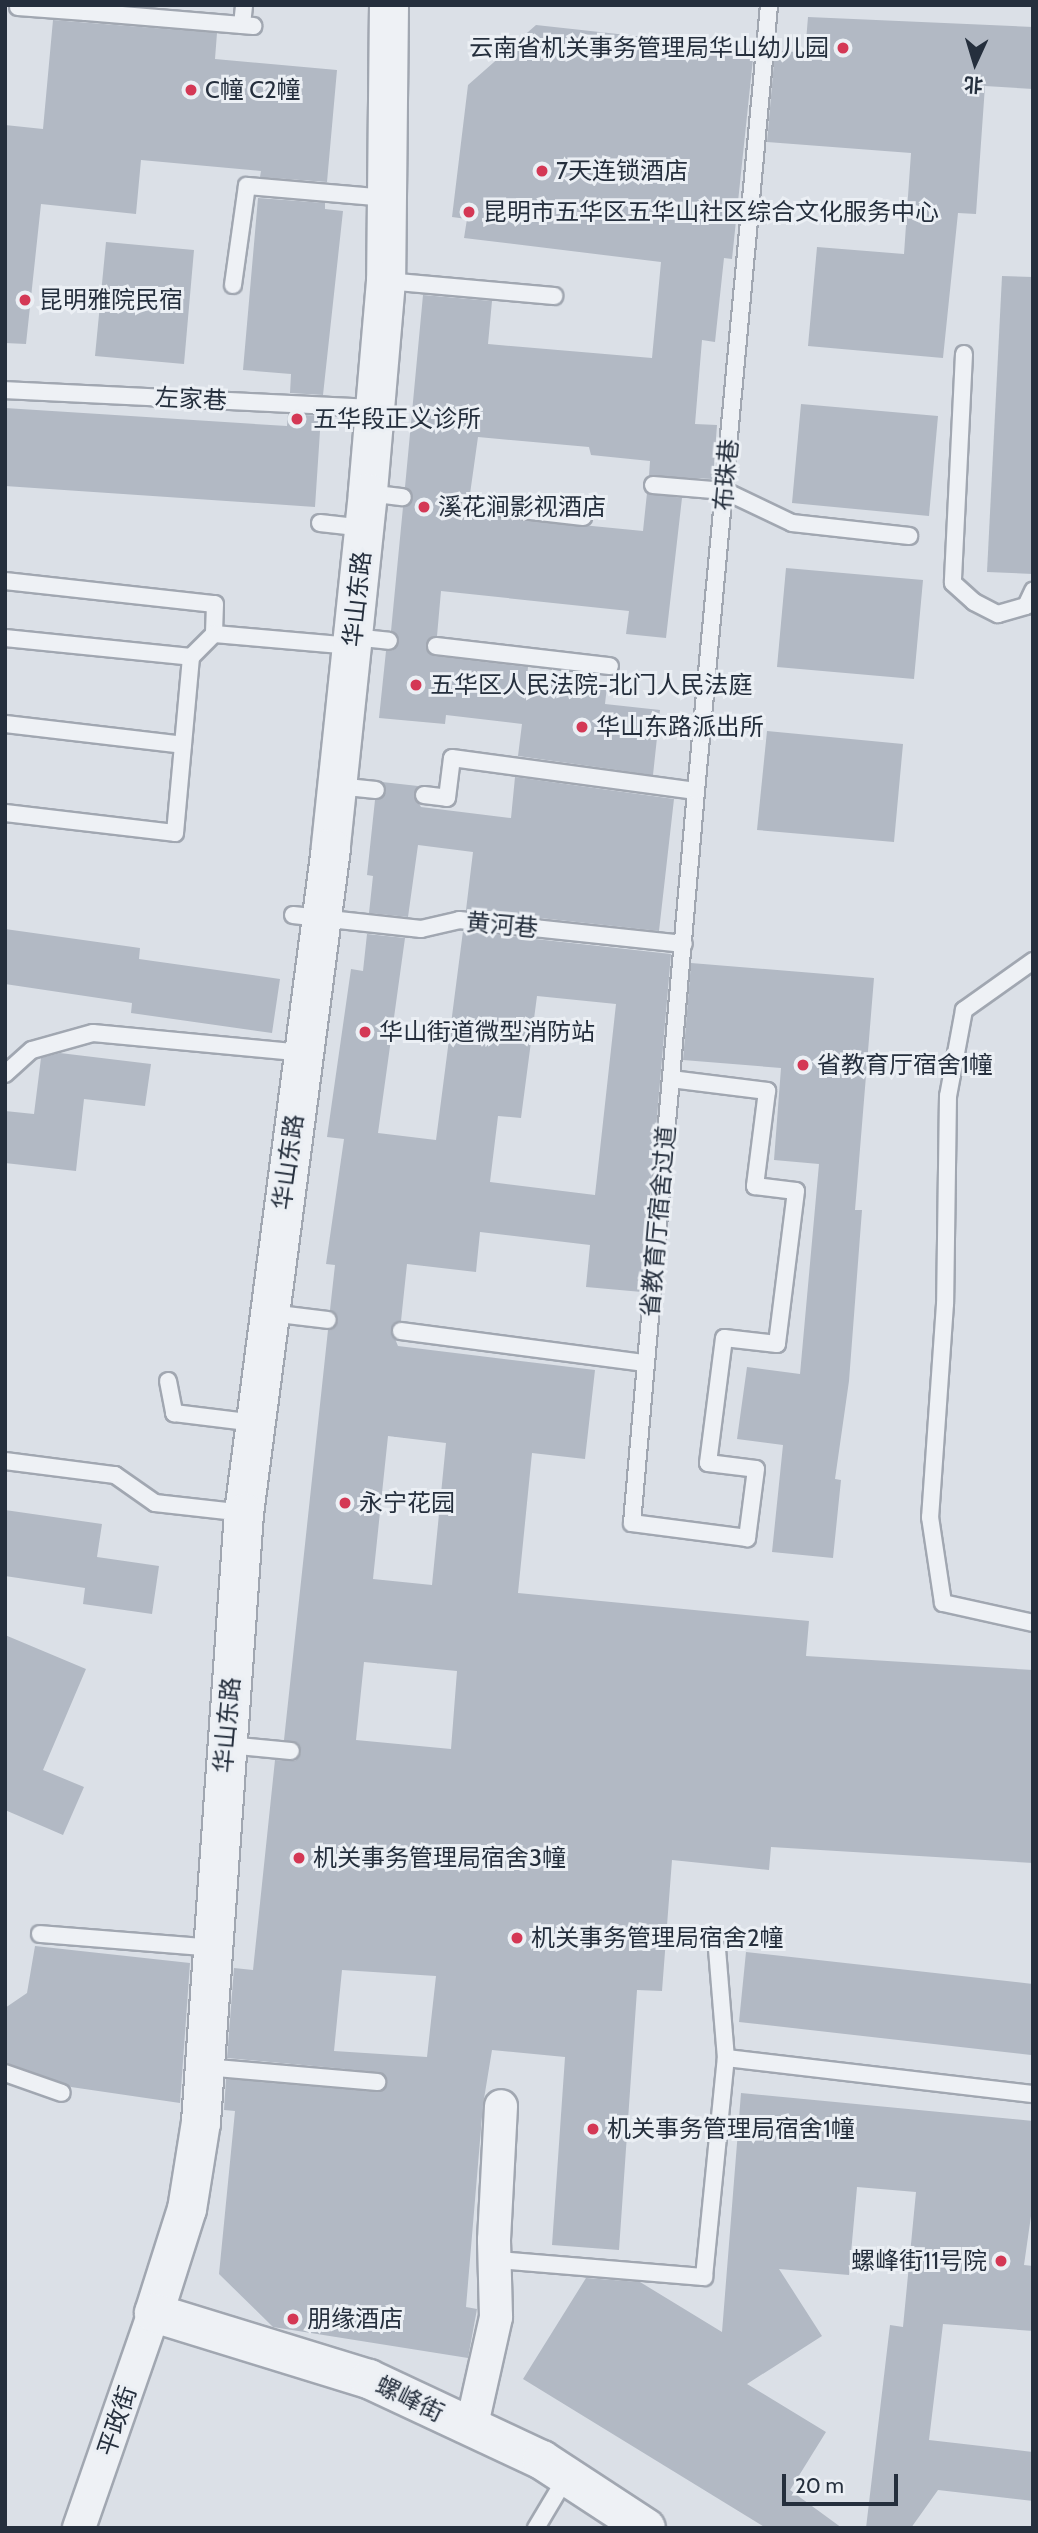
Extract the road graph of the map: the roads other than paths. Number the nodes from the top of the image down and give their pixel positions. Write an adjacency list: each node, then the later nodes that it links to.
1 (244, 5): 5 (lane)
2 (389, 5): 6 (street, 华山东路)
3 (769, 5): 14 (lane, 布珠巷)
4 (18, 7): 5 (lane)
5 (86, 9)
6 (389, 198): 7 (street, 华山东路); 8 (lane)
7 (386, 281): 9 (lane); 12 (street, 华山东路)
8 (233, 285)
9 (554, 296)
10 (964, 354): 21 (lane)
11 (5, 390): 12 (lane, 左家巷)
12 (376, 408): 16 (street, 华山东路)
13 (653, 485): 14 (lane)
14 (725, 491): 19 (lane); 32 (lane, 布珠巷)
15 (470, 504): 17 (lane)
16 (379, 506): 18 (lane); 24 (street, 华山东路)
17 (583, 517)
18 (320, 523)
19 (909, 536)
20 (5, 581): 22 (lane)
21 (1033, 592)
22 (214, 634): 24 (lane); 26 (lane)
23 (5, 638): 26 (lane)
24 (365, 641): 30 (street, 华山东路)
25 (436, 646): 27 (lane)
26 (191, 657): 29 (lane)
27 (610, 666)
28 (5, 724): 29 (lane)
29 (183, 745): 34 (lane)
30 (337, 786): 31 (lane); 35 (street, 华山东路)
31 (376, 790)
32 (696, 791): 33 (lane); 36 (lane, 布珠巷)
33 (424, 795)
34 (5, 813)
35 (307, 917): 36 (lane, 黄河巷); 38 (street, 华山东路)
36 (684, 944): 40 (lane, 省教育厅宿舍过道)
37 (1033, 961): 49 (lane)
38 (303, 1054): 39 (lane); 41 (street, 华山东路)
39 (5, 1074)
40 (671, 1079): 44 (lane, 省教育厅宿舍过道); 44 (lane, 省教育厅宿舍过道)
41 (268, 1312): 42 (lane); 46 (street, 华山东路)
42 (328, 1320)
43 (401, 1331): 44 (lane)
44 (645, 1363)
45 (169, 1381): 46 (lane)
46 (255, 1423): 48 (street, 华山东路)
47 (5, 1461): 48 (lane)
48 (244, 1513): 50 (street, 华山东路)
49 (1033, 1623)
50 (225, 1745): 51 (lane); 53 (street, 华山东路)
51 (291, 1751)
52 (40, 1934): 53 (lane)
53 (213, 1948): 56 (street, 华山东路)
54 (718, 1949): 55 (lane)
55 (726, 2058): 60 (lane); 62 (lane)
56 (205, 2067): 58 (lane); 63 (street, 华山东路)
57 (5, 2073): 59 (lane)
58 (377, 2082)
59 (62, 2094)
60 (1033, 2094)
61 (501, 2106): 62 (street)
62 (497, 2260): 64 (street)
63 (154, 2314): 64 (street, 螺峰街); 66 (street, 平政街)
64 (471, 2429): 65 (street, 螺峰街)
65 (567, 2476): 67 (lane); 68 (street, 螺峰街)
66 (79, 2528)
67 (536, 2528)
68 (646, 2528)

